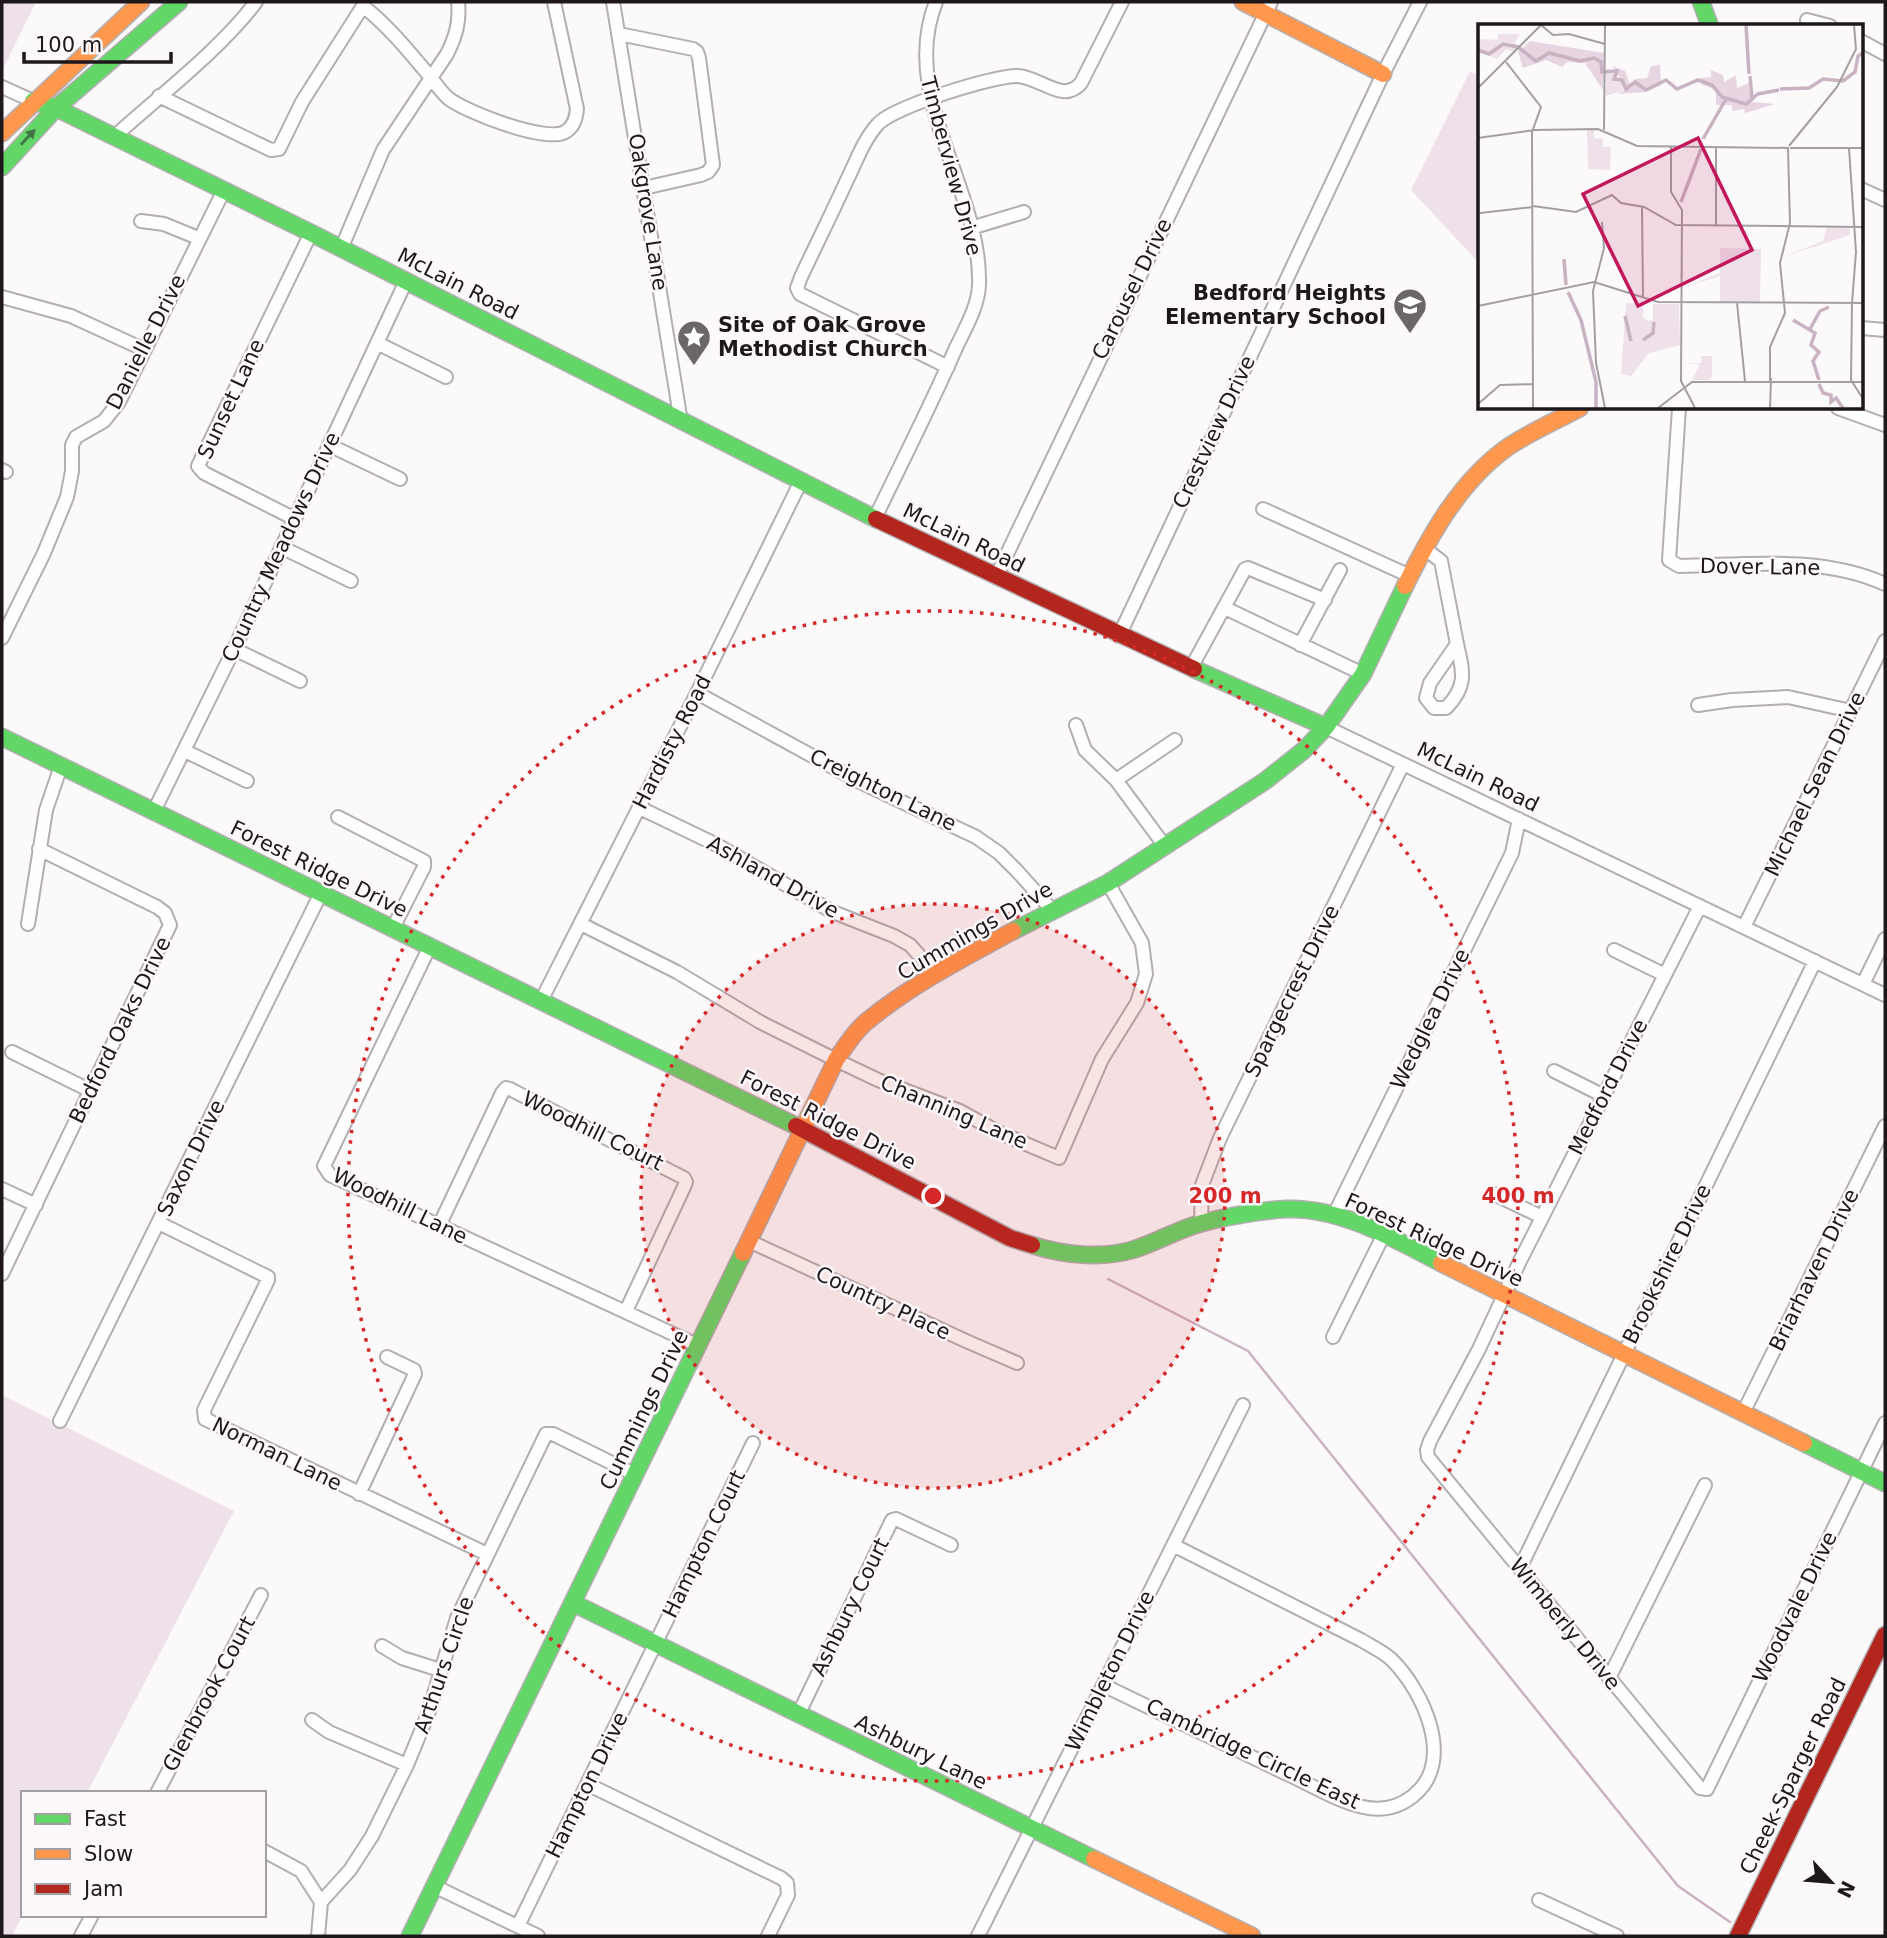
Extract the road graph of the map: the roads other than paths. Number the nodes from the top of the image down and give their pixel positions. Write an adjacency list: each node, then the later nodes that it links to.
1 (141, 2): 25 (street)
2 (179, 2): 26 (street)
3 (256, 2): 23 (street)
4 (458, 2): 21 (street)
5 (554, 2): 21 (street)
6 (613, 2): 17 (street, Oakgrove Lane)
7 (936, 2): 24 (street, Timberview Drive)
8 (1122, 2): 24 (street)
9 (1243, 2): 13 (street)
10 (1420, 2): 20 (street, Crestview Drive)
11 (1701, 2): 15 (street)
12 (363, 4): 21 (street); 23 (street)
13 (1268, 7): 20 (street); 63 (street, Carousel Drive)
14 (1807, 20): 16 (street)
15 (1709, 24)
16 (1822, 24)
17 (619, 34): 30 (street, Oakgrove Lane); 30 (street)
18 (1862, 42): 19 (street)
19 (1885, 54)
20 (1383, 74): 68 (street, Crestview Drive)
21 (432, 78): 39 (street)
22 (2, 88): 25 (street)
23 (159, 96): 28 (street)
24 (931, 100): 36 (street, Timberview Drive); 46 (street)
25 (33, 101): 26 (street, McLain Road); 27 (street)
26 (56, 108): 28 (street, McLain Road); 29 (street, one-way to 26)
27 (2, 133)
28 (114, 137): 32 (street, McLain Road)
29 (2, 167)
30 (644, 188): 51 (street, Oakgrove Lane)
31 (1862, 189): 33 (street)
32 (223, 190): 37 (street, McLain Road); 38 (street, Danielle Drive)
33 (1885, 200)
34 (1024, 212): 36 (street)
35 (141, 221): 38 (street)
36 (971, 228): 46 (street, Timberview Drive)
37 (311, 233): 39 (street, McLain Road); 58 (street, Sunset Lane)
38 (198, 238): 45 (street, Danielle Drive)
39 (341, 248): 40 (street, McLain Road)
40 (406, 282): 44 (street, Country Meadows Drive); 51 (street, McLain Road)
41 (2, 297): 45 (street)
42 (1862, 328): 43 (street)
43 (1885, 330)
44 (377, 343): 47 (street); 53 (street, Country Meadows Drive)
45 (145, 350): 69 (street, Danielle Drive)
46 (948, 367): 57 (street, Timberview Drive)
47 (446, 377)
48 (1576, 410): 60 (street, Cummings Drive)
49 (1679, 410): 65 (street, Dover Lane)
50 (1844, 410): 52 (street)
51 (681, 422): 55 (street, McLain Road)
52 (1885, 425)
53 (330, 445): 54 (street); 58 (street, Country Meadows Drive)
54 (400, 479)
55 (801, 481): 57 (street, McLain Road); 77 (street, Hardisty Road)
56 (1263, 509): 62 (street)
57 (875, 518): 63 (street, McLain Road)
58 (295, 519): 59 (street, Country Meadows Drive)
59 (281, 547): 64 (street); 73 (street, Country Meadows Drive)
60 (1425, 549): 62 (street, Cummings Drive); 71 (street)
61 (1340, 570): 66 (street)
62 (1410, 576): 75 (street, Cummings Drive)
63 (996, 577): 68 (street, McLain Road)
64 (351, 581)
65 (1885, 584)
66 (1325, 600): 67 (street); 72 (street)
67 (1225, 608): 72 (street); 74 (street)
68 (1119, 636): 74 (street, McLain Road)
69 (2, 638)
70 (1885, 641): 79 (street, Michael Sean Drive)
71 (1457, 644): 71 (street)
72 (1300, 645): 75 (street)
73 (233, 649): 76 (street); 84 (street, Country Meadows Drive)
74 (1191, 668): 81 (street, McLain Road)
75 (1363, 674): 81 (street, Cummings Drive)
76 (300, 681)
77 (697, 693): 89 (street, Hardisty Road); 98 (street, Creighton Lane)
78 (1699, 705): 79 (street)
79 (1851, 710): 101 (street, Michael Sean Drive)
80 (1076, 725): 87 (street)
81 (1326, 727): 85 (street, McLain Road); 93 (street, Cummings Drive)
82 (2, 737): 86 (street, Forest Ridge Drive)
83 (1175, 740): 87 (street)
84 (185, 751): 88 (street); 90 (street, Country Meadows Drive)
85 (1403, 764): 92 (street, McLain Road); 125 (street, Spargecrest Drive)
86 (61, 766): 90 (street, Forest Ridge Drive); 94 (street)
87 (1116, 780): 93 (street)
88 (247, 781)
89 (640, 808): 100 (street, Hardisty Road); 107 (street, Ashland Drive)
90 (154, 811): 96 (street, Forest Ridge Drive)
91 (338, 817): 102 (street)
92 (1519, 819): 97 (street, McLain Road); 122 (street, Wedglea Drive)
93 (1164, 845): 95 (street, Cummings Drive)
94 (38, 849): 99 (street); 115 (street, Bedford Oaks Drive)
95 (1108, 883): 98 (street, Cummings Drive); 113 (street, Channing Lane)
96 (321, 893): 102 (street, Forest Ridge Drive); 124 (street, Saxon Drive)
97 (1700, 906): 101 (street, McLain Road); 108 (street, Medford Drive)
98 (1052, 910): 107 (street, Cummings Drive)
99 (29, 924)
100 (581, 924): 111 (street, Hardisty Road); 113 (street, Channing Lane)
101 (1744, 927): 106 (street, McLain Road)
102 (393, 928): 104 (street, Forest Ridge Drive)
103 (1885, 939): 109 (street)
104 (430, 946): 111 (street, Forest Ridge Drive); 126 (street, Woodhill Lane)
105 (1614, 950): 108 (street)
106 (1815, 961): 109 (street, McLain Road); 134 (street, Brookshire Drive)
107 (935, 973): 113 (street, Cummings Drive)
108 (1665, 975): 116 (street, Medford Drive)
109 (1863, 984): 110 (street, McLain Road)
110 (1885, 995)
111 (541, 1001): 118 (street, Forest Ridge Drive)
112 (12, 1052): 115 (street)
113 (836, 1060): 118 (street, Cummings Drive)
114 (1554, 1071): 116 (street)
115 (91, 1091): 121 (street, Bedford Oaks Drive)
116 (1604, 1096): 123 (street, Medford Drive)
117 (1885, 1126): 138 (street, Briarhaven Drive)
118 (803, 1129): 125 (street, Forest Ridge Drive); 128 (street, Cummings Drive)
119 (2, 1189): 121 (street)
120 (1494, 1194): 123 (street)
121 (36, 1205): 129 (street, Bedford Oaks Drive)
122 (1335, 1215): 125 (street, Forest Ridge Drive); 127 (street, Forest Ridge Drive)
123 (1542, 1217): 130 (street, Medford Drive)
124 (159, 1223): 139 (street, Saxon Drive); 147 (street, Norman Lane)
125 (1201, 1223)
126 (439, 1226): 131 (street, Woodhill Lane); 131 (street, Woodhill Court)
127 (1384, 1234): 130 (street, Forest Ridge Drive); 132 (street)
128 (749, 1241): 133 (street, Cummings Drive); 136 (street, Country Place)
129 (2, 1274)
130 (1504, 1296): 134 (street, Forest Ridge Drive); 142 (street, Medford Drive)
131 (626, 1311): 133 (street, Woodhill Lane)
132 (1333, 1337)
133 (699, 1346): 144 (street, Cummings Drive)
134 (1623, 1354): 138 (street, Forest Ridge Drive); 151 (street, Brookshire Drive)
135 (387, 1357): 147 (street)
136 (1017, 1363)
137 (1243, 1405): 149 (street, Wimbleton Drive)
138 (1743, 1413): 143 (street, Forest Ridge Drive)
139 (60, 1421)
140 (1885, 1423): 143 (street, Woodvale Drive)
141 (753, 1443): 155 (street, Hampton Court)
142 (1428, 1457): 151 (street, Wimberly Drive)
143 (1861, 1472): 145 (street, Forest Ridge Drive); 164 (street, Woodvale Drive)
144 (636, 1475): 150 (street, Arthurs Circle); 153 (street, Cummings Drive)
145 (1885, 1483)
146 (1705, 1485): 158 (street)
147 (359, 1494): 150 (street, Norman Lane)
148 (951, 1545): 160 (street, Ashbury Court)
149 (1173, 1545): 159 (street, Wimbleton Drive); 159 (street, Cambridge Circle East)
150 (486, 1554): 157 (street, Arthurs Circle)
151 (1520, 1568): 158 (street, Wimberly Drive)
152 (261, 1595): 165 (street, Glenbrook Court)
153 (573, 1603): 155 (street, Ashbury Lane); 168 (street, Cummings Drive)
154 (1885, 1635): 181 (street, Cheek-Sparger Road)
155 (655, 1644): 160 (street, Ashbury Lane); 163 (street, Hampton Drive)
156 (383, 1646): 157 (street)
157 (440, 1670): 162 (street, Arthurs Circle)
158 (1609, 1678): 164 (street, Wimberly Drive)
159 (1103, 1685): 166 (street, Wimbleton Drive)
160 (798, 1715): 166 (street, Ashbury Lane)
161 (312, 1720): 162 (street)
162 (407, 1765): 170 (street, Arthurs Circle)
163 (587, 1784): 172 (street, Hampton Drive); 177 (street)
164 (1704, 1789)
165 (158, 1791)
166 (1031, 1829): 178 (street, Wimbleton Drive); 179 (street, Ashbury Lane)
167 (266, 1852): 170 (street)
168 (435, 1886): 172 (street); 175 (street, Cummings Drive)
169 (1539, 1899): 180 (street)
170 (321, 1902): 174 (street)
171 (91, 1917): 173 (street)
172 (518, 1926): 176 (street)
173 (80, 1936)
174 (318, 1936)
175 (410, 1936)
176 (538, 1936)
177 (768, 1936)
178 (978, 1936)
179 (1252, 1936)
180 (1617, 1936)
181 (1738, 1936)

